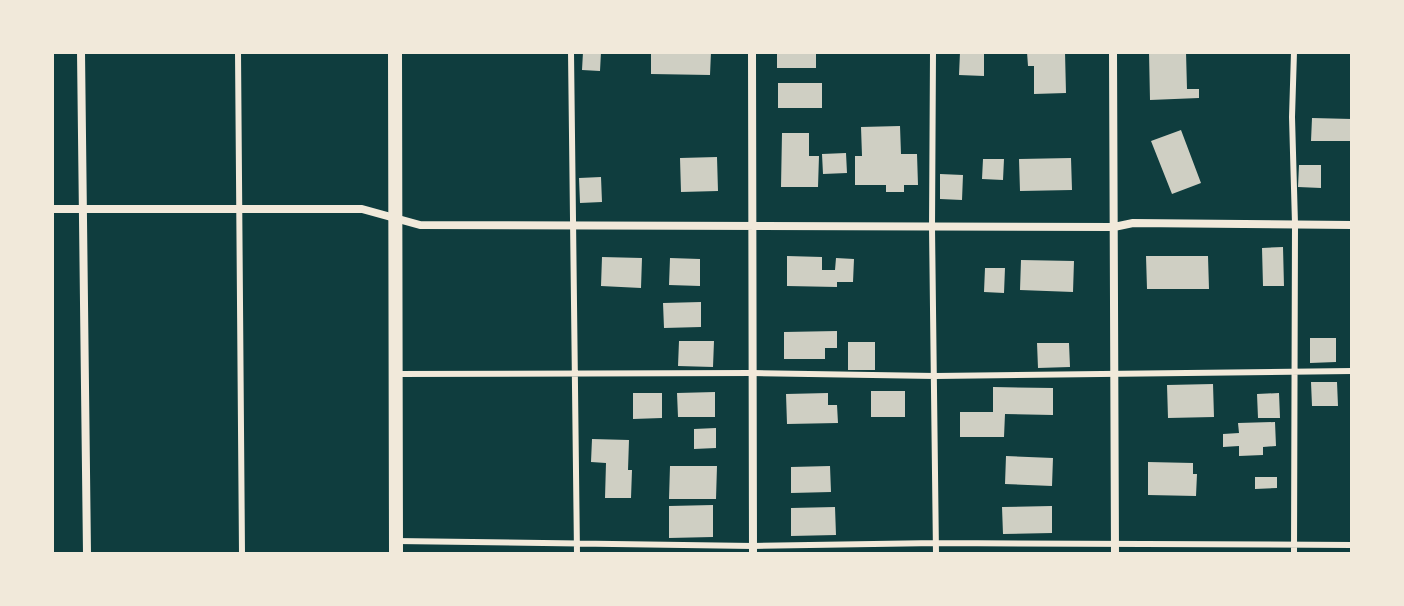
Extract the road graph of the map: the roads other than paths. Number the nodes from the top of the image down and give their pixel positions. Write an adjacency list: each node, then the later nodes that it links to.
1 (81, 52): 10 (street)
2 (238, 52): 11 (lane)
3 (395, 52): 12 (street)
4 (571, 52): 15 (lane)
5 (752, 52): 16 (street)
6 (933, 52): 17 (lane)
7 (1113, 52): 18 (street)
8 (1294, 52): 13 (lane)
9 (52, 209): 10 (street)
10 (83, 209): 11 (street); 33 (street)
11 (238, 209): 12 (street); 34 (lane)
12 (395, 218): 15 (street); 23 (street)
13 (1295, 224): 14 (street); 18 (street); 19 (lane)
14 (1352, 225)
15 (573, 226): 16 (street); 21 (lane)
16 (753, 226): 17 (street); 22 (street)
17 (932, 227): 18 (street); 24 (lane)
18 (1114, 227): 25 (street)
19 (1294, 371): 20 (lane); 25 (lane); 32 (lane)
20 (1352, 371)
21 (574, 373): 22 (lane); 23 (lane); 27 (lane)
22 (753, 373): 24 (lane); 30 (street)
23 (396, 374): 29 (street)
24 (935, 376): 25 (lane); 26 (lane)
25 (1114, 376): 31 (street)
26 (937, 543): 30 (lane); 31 (lane); 36 (lane)
27 (577, 544): 29 (lane); 30 (lane); 35 (lane)
28 (1352, 545): 32 (lane)
29 (396, 548)
30 (753, 550)
31 (1115, 550): 32 (lane)
32 (1294, 550)
33 (87, 554)
34 (242, 554)
35 (577, 554)
36 (936, 554)

